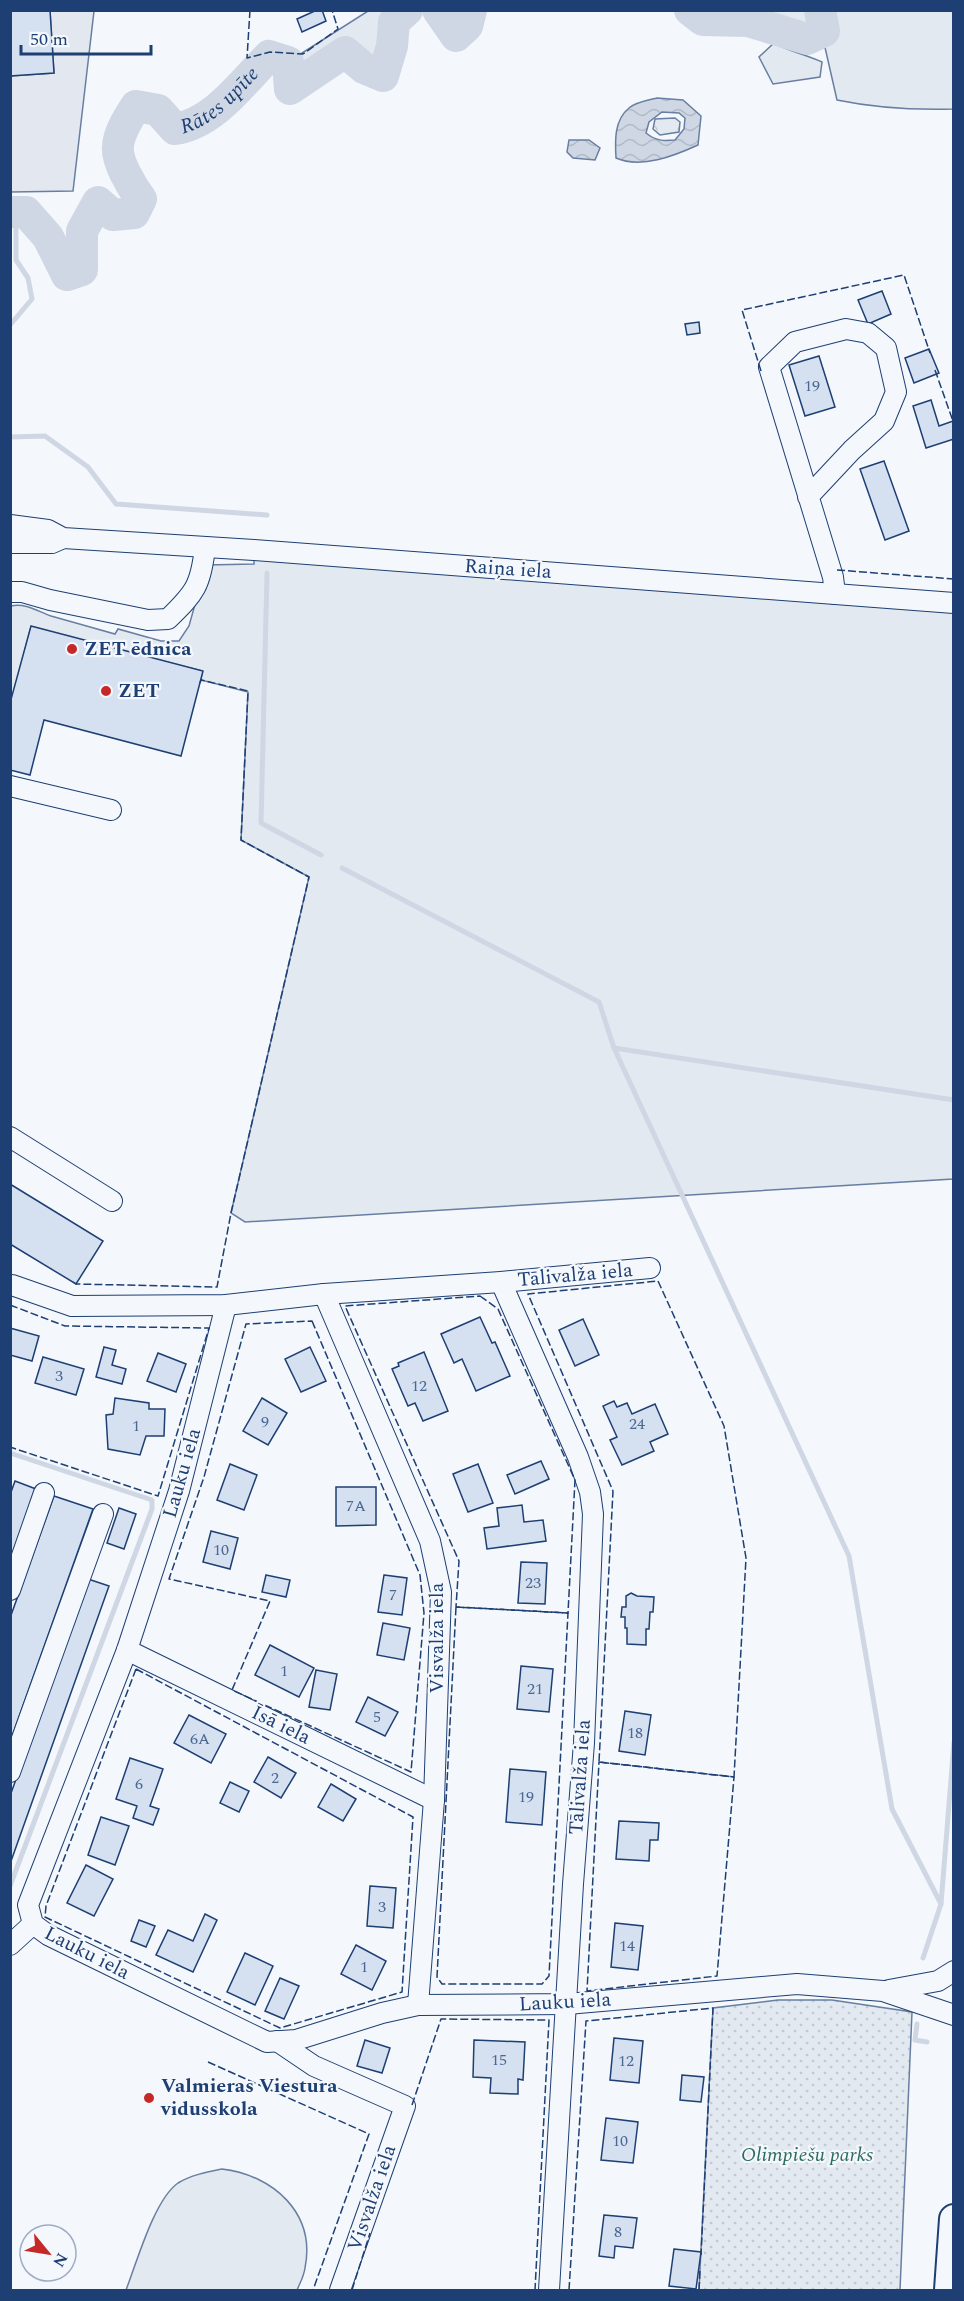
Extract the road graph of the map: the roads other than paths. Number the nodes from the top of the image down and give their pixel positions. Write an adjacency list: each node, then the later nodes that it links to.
1 (808, 497): 1 (street); 7 (street)
2 (10, 525): 3 (street, Raiņa iela)
3 (63, 538): 4 (street, Raiņa iela); 5 (street, Raiņa iela)
4 (10, 543)
5 (205, 548): 6 (street); 7 (street, Raiņa iela)
6 (10, 592)
7 (835, 594): 8 (street, Raiņa iela)
8 (954, 603)
9 (10, 786): 10 (street)
10 (111, 810)
11 (10, 1137): 12 (street)
12 (112, 1202)
13 (650, 1268): 14 (street, Tālivalža iela)
14 (501, 1282): 16 (street, Tālivalža iela); 28 (street, Tālivalža iela)
15 (12, 1285): 17 (street)
16 (324, 1294): 17 (street); 23 (street, Visvalža iela)
17 (226, 1305): 21 (street, Lauku iela)
18 (44, 1493): 20 (street)
19 (103, 1514): 22 (street)
20 (10, 1590)
21 (127, 1650): 23 (street, Īsā iela); 24 (street, Lauku iela)
22 (10, 1772)
23 (434, 1800): 29 (street, Visvalža iela)
24 (33, 1924): 25 (street); 31 (street, Lauku iela)
25 (10, 1945)
26 (954, 1971): 27 (street)
27 (883, 1990): 28 (street, Lauku iela); 30 (street)
28 (567, 2004): 29 (street, Lauku iela); 34 (street, Tālivalža iela)
29 (418, 2005): 31 (street, Lauku iela)
30 (954, 2015)
31 (278, 2042): 33 (street, Visvalža iela)
32 (954, 2219): 35 (highway)
33 (340, 2290)
34 (549, 2290)
35 (949, 2290)

